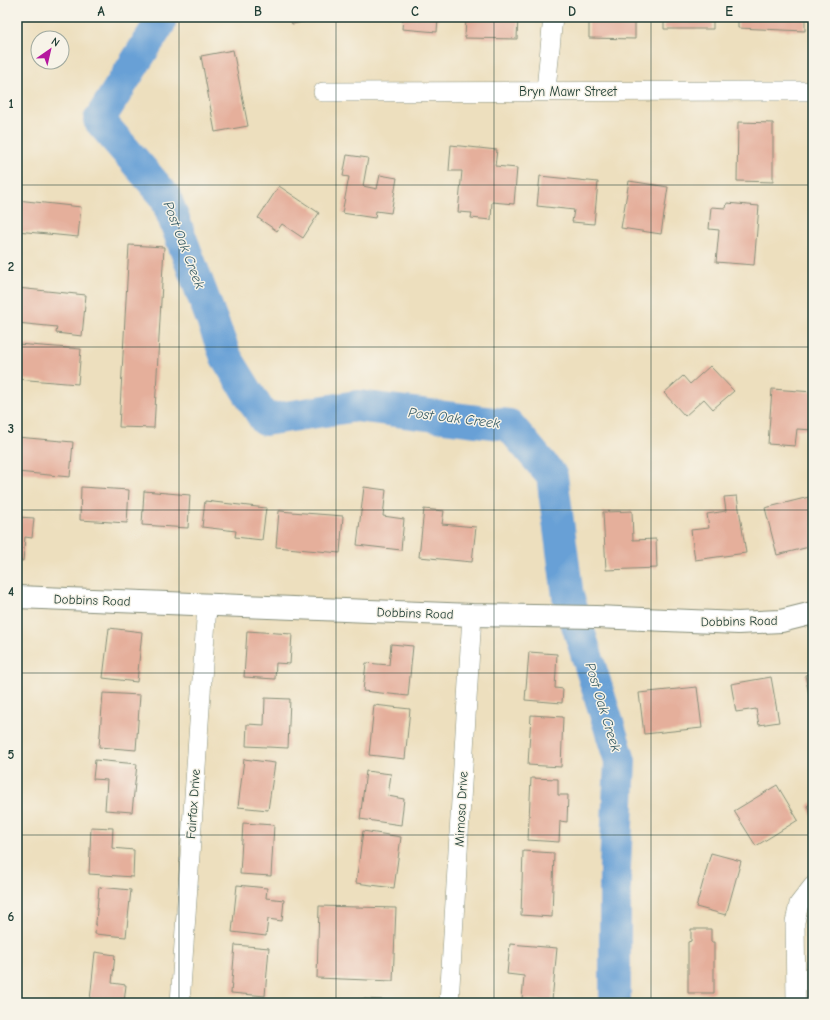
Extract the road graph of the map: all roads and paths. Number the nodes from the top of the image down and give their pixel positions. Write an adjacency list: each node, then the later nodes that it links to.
1 (553, 17): 2 (street)
2 (546, 90): 3 (street, Bryn Mawr Street); 4 (street, Bryn Mawr Street)
3 (813, 91)
4 (323, 92)
5 (17, 597): 6 (street, Dobbins Road)
6 (207, 604): 8 (street, Dobbins Road); 10 (street, Fairfax Drive)
7 (813, 614): 8 (street, Dobbins Road)
8 (472, 615): 11 (street, Mimosa Drive)
9 (813, 886): 12 (street)
10 (180, 1003)
11 (449, 1003)
12 (796, 1003)

